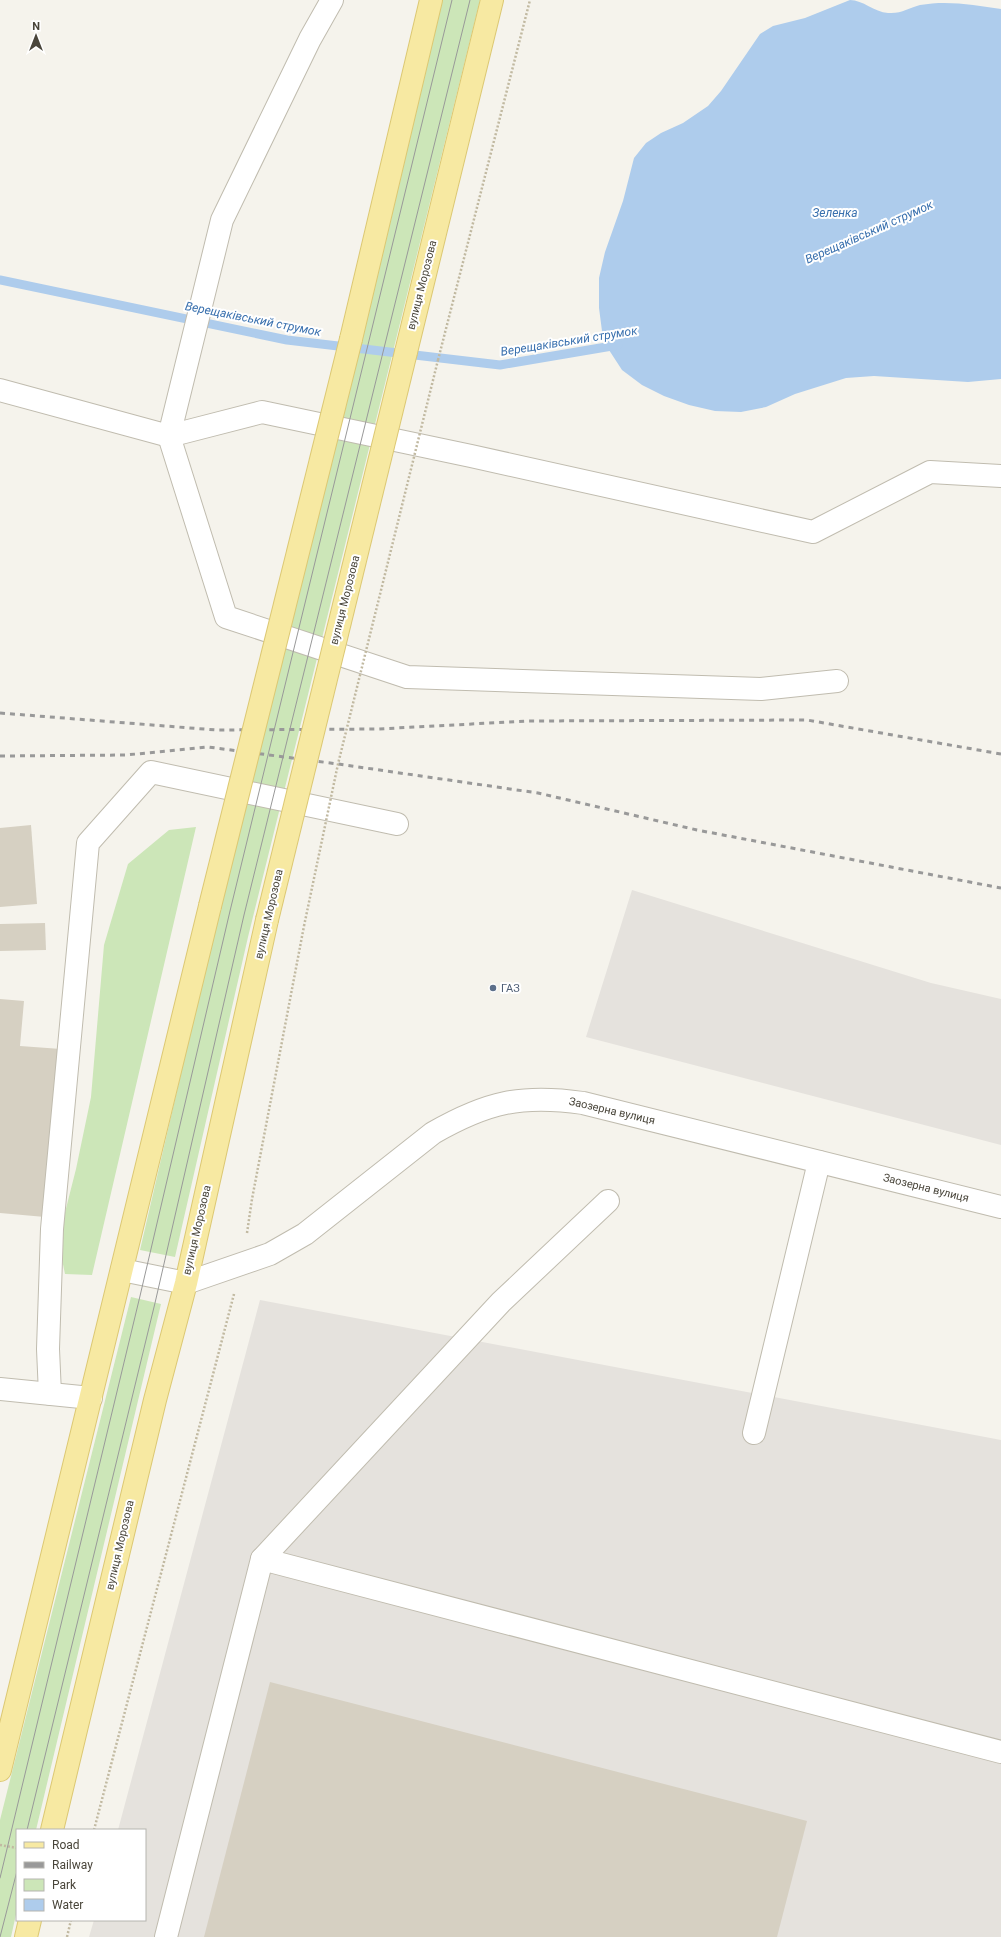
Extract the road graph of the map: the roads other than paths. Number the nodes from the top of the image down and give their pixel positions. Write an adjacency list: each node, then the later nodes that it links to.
1 (332, 0): 5 (street)
2 (431, 0): 12 (main road, bridge)
3 (492, 0): 13 (main road, вулиця Морозова, bridge)
4 (0, 390): 5 (street)
5 (169, 436): 6 (street); 7 (street)
6 (1001, 476)
7 (837, 681)
8 (397, 824): 15 (street)
9 (820, 1162): 11 (street, Заозерна вулиця); 13 (street, Заозерна вулиця); 17 (street)
10 (608, 1201): 18 (street)
11 (1001, 1207)
12 (122, 1270): 13 (street); 16 (main road)
13 (186, 1283): 21 (main road, вулиця Морозова)
14 (0, 1389): 15 (street)
15 (50, 1394): 16 (street)
16 (91, 1398): 20 (main road)
17 (754, 1433)
18 (262, 1559): 19 (street); 24 (street)
19 (1001, 1752)
20 (0, 1770)
21 (52, 1829)
22 (30, 1921): 23 (main road)
23 (26, 1937)
24 (166, 1937)

